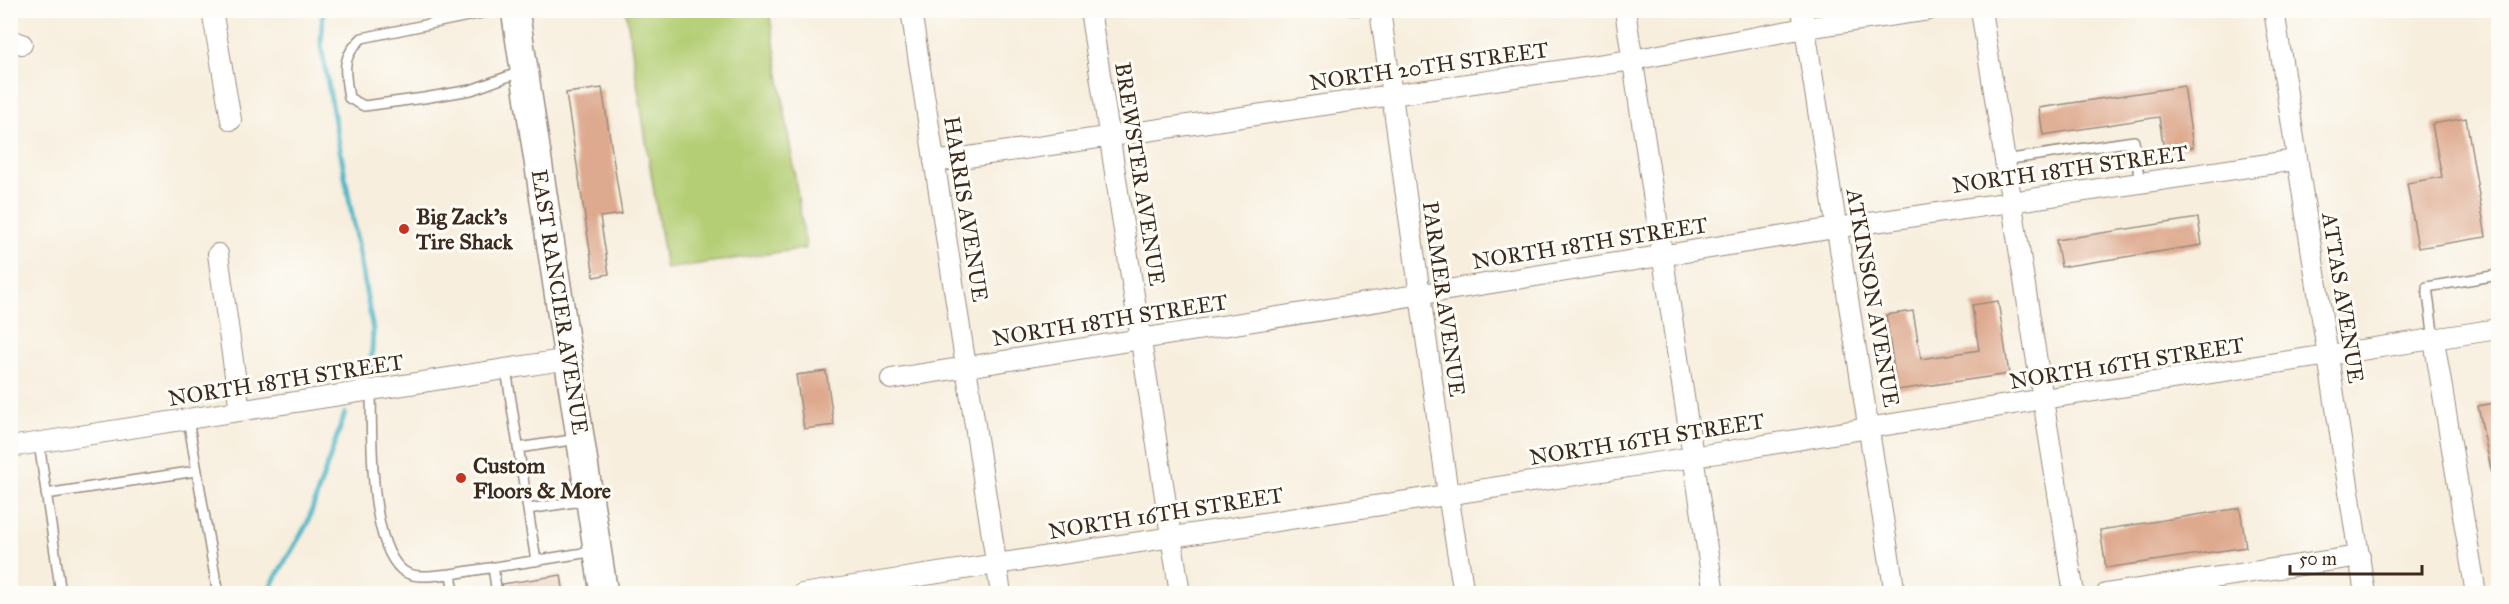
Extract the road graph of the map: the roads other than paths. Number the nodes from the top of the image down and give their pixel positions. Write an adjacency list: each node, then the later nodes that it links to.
1 (212, 10): 17 (street)
2 (497, 10): 15 (lane)
3 (515, 10): 15 (main road, EAST RANCIER AVENUE)
4 (911, 10): 21 (street, HARRIS AVENUE)
5 (1090, 10): 18 (street, BREWSTER AVENUE)
6 (1351, 10): 7 (lane)
7 (1367, 10)
8 (1380, 10): 16 (street, PARMER AVENUE)
9 (1625, 10): 14 (street)
10 (1929, 10): 13 (street, NORTH 20TH STREET)
11 (1981, 10): 19 (street)
12 (2274, 10): 20 (street, ATTAS AVENUE)
13 (1803, 19): 14 (street, NORTH 20TH STREET); 24 (street, ATKINSON AVENUE)
14 (1632, 60): 16 (street, NORTH 20TH STREET); 26 (street)
15 (524, 71): 33 (main road, EAST RANCIER AVENUE)
16 (1391, 95): 18 (street, NORTH 20TH STREET); 28 (street, PARMER AVENUE)
17 (231, 120)
18 (1109, 138): 21 (street, NORTH 20TH STREET); 30 (street, BREWSTER AVENUE)
19 (2004, 160): 22 (lane); 23 (street)
20 (2296, 160): 22 (street, NORTH 18TH STREET); 32 (street, ATTAS AVENUE)
21 (934, 162): 34 (street, HARRIS AVENUE)
22 (2140, 184): 23 (street, NORTH 18TH STREET)
23 (2011, 203): 24 (street, NORTH 18TH STREET); 38 (street)
24 (1835, 228): 26 (street, NORTH 18TH STREET); 41 (street, ATKINSON AVENUE)
25 (218, 254): 39 (street)
26 (1664, 255): 28 (street, NORTH 18TH STREET); 46 (street)
27 (2499, 275): 31 (lane)
28 (1419, 296): 30 (street, NORTH 18TH STREET); 49 (street, PARMER AVENUE)
29 (2499, 329): 31 (street, NORTH 16TH STREET)
30 (1142, 340): 34 (street, NORTH 18TH STREET); 52 (street, BREWSTER AVENUE)
31 (2434, 340): 32 (street, NORTH 16TH STREET); 73 (street)
32 (2329, 357): 38 (street, NORTH 16TH STREET); 54 (street, ATTAS AVENUE)
33 (569, 359): 35 (street, NORTH 18TH STREET); 42 (main road, EAST RANCIER AVENUE)
34 (967, 367): 36 (street, NORTH 18TH STREET); 56 (street, HARRIS AVENUE)
35 (506, 369): 37 (street, NORTH 18TH STREET); 45 (lane)
36 (891, 379)
37 (371, 391): 39 (street, NORTH 18TH STREET); 58 (lane)
38 (2043, 399): 41 (street, NORTH 16TH STREET); 70 (street)
39 (240, 411): 40 (street, NORTH 18TH STREET)
40 (188, 419): 43 (street, NORTH 18TH STREET); 47 (lane)
41 (1870, 429): 46 (street, NORTH 16TH STREET); 69 (street, ATKINSON AVENUE)
42 (581, 438): 45 (lane); 50 (main road, EAST RANCIER AVENUE)
43 (39, 443): 44 (street, NORTH 18TH STREET); 48 (lane)
44 (10, 447)
45 (519, 448): 51 (lane)
46 (1693, 457): 49 (street, NORTH 16TH STREET); 68 (street)
47 (196, 471): 48 (lane); 60 (lane)
48 (46, 494): 59 (lane)
49 (1448, 494): 52 (street, NORTH 16TH STREET); 67 (street, PARMER AVENUE)
50 (590, 500): 51 (lane); 53 (main road, EAST RANCIER AVENUE)
51 (528, 509): 55 (lane)
52 (1171, 536): 56 (street, NORTH 16TH STREET); 66 (street, BREWSTER AVENUE)
53 (598, 551): 55 (lane); 63 (main road, EAST RANCIER AVENUE)
54 (2360, 556): 71 (street); 72 (street, ATTAS AVENUE)
55 (536, 561): 57 (lane)
56 (997, 564): 64 (street, NORTH 16TH STREET); 65 (street, HARRIS AVENUE)
57 (493, 567): 58 (lane); 62 (lane)
58 (451, 574): 61 (lane)
59 (61, 594)
60 (218, 594)
61 (454, 594)
62 (497, 594)
63 (604, 594)
64 (802, 594)
65 (1002, 594)
66 (1180, 594)
67 (1464, 594)
68 (1714, 594)
69 (1895, 594)
70 (2074, 594)
71 (2106, 594)
72 (2366, 594)
73 (2476, 594)

